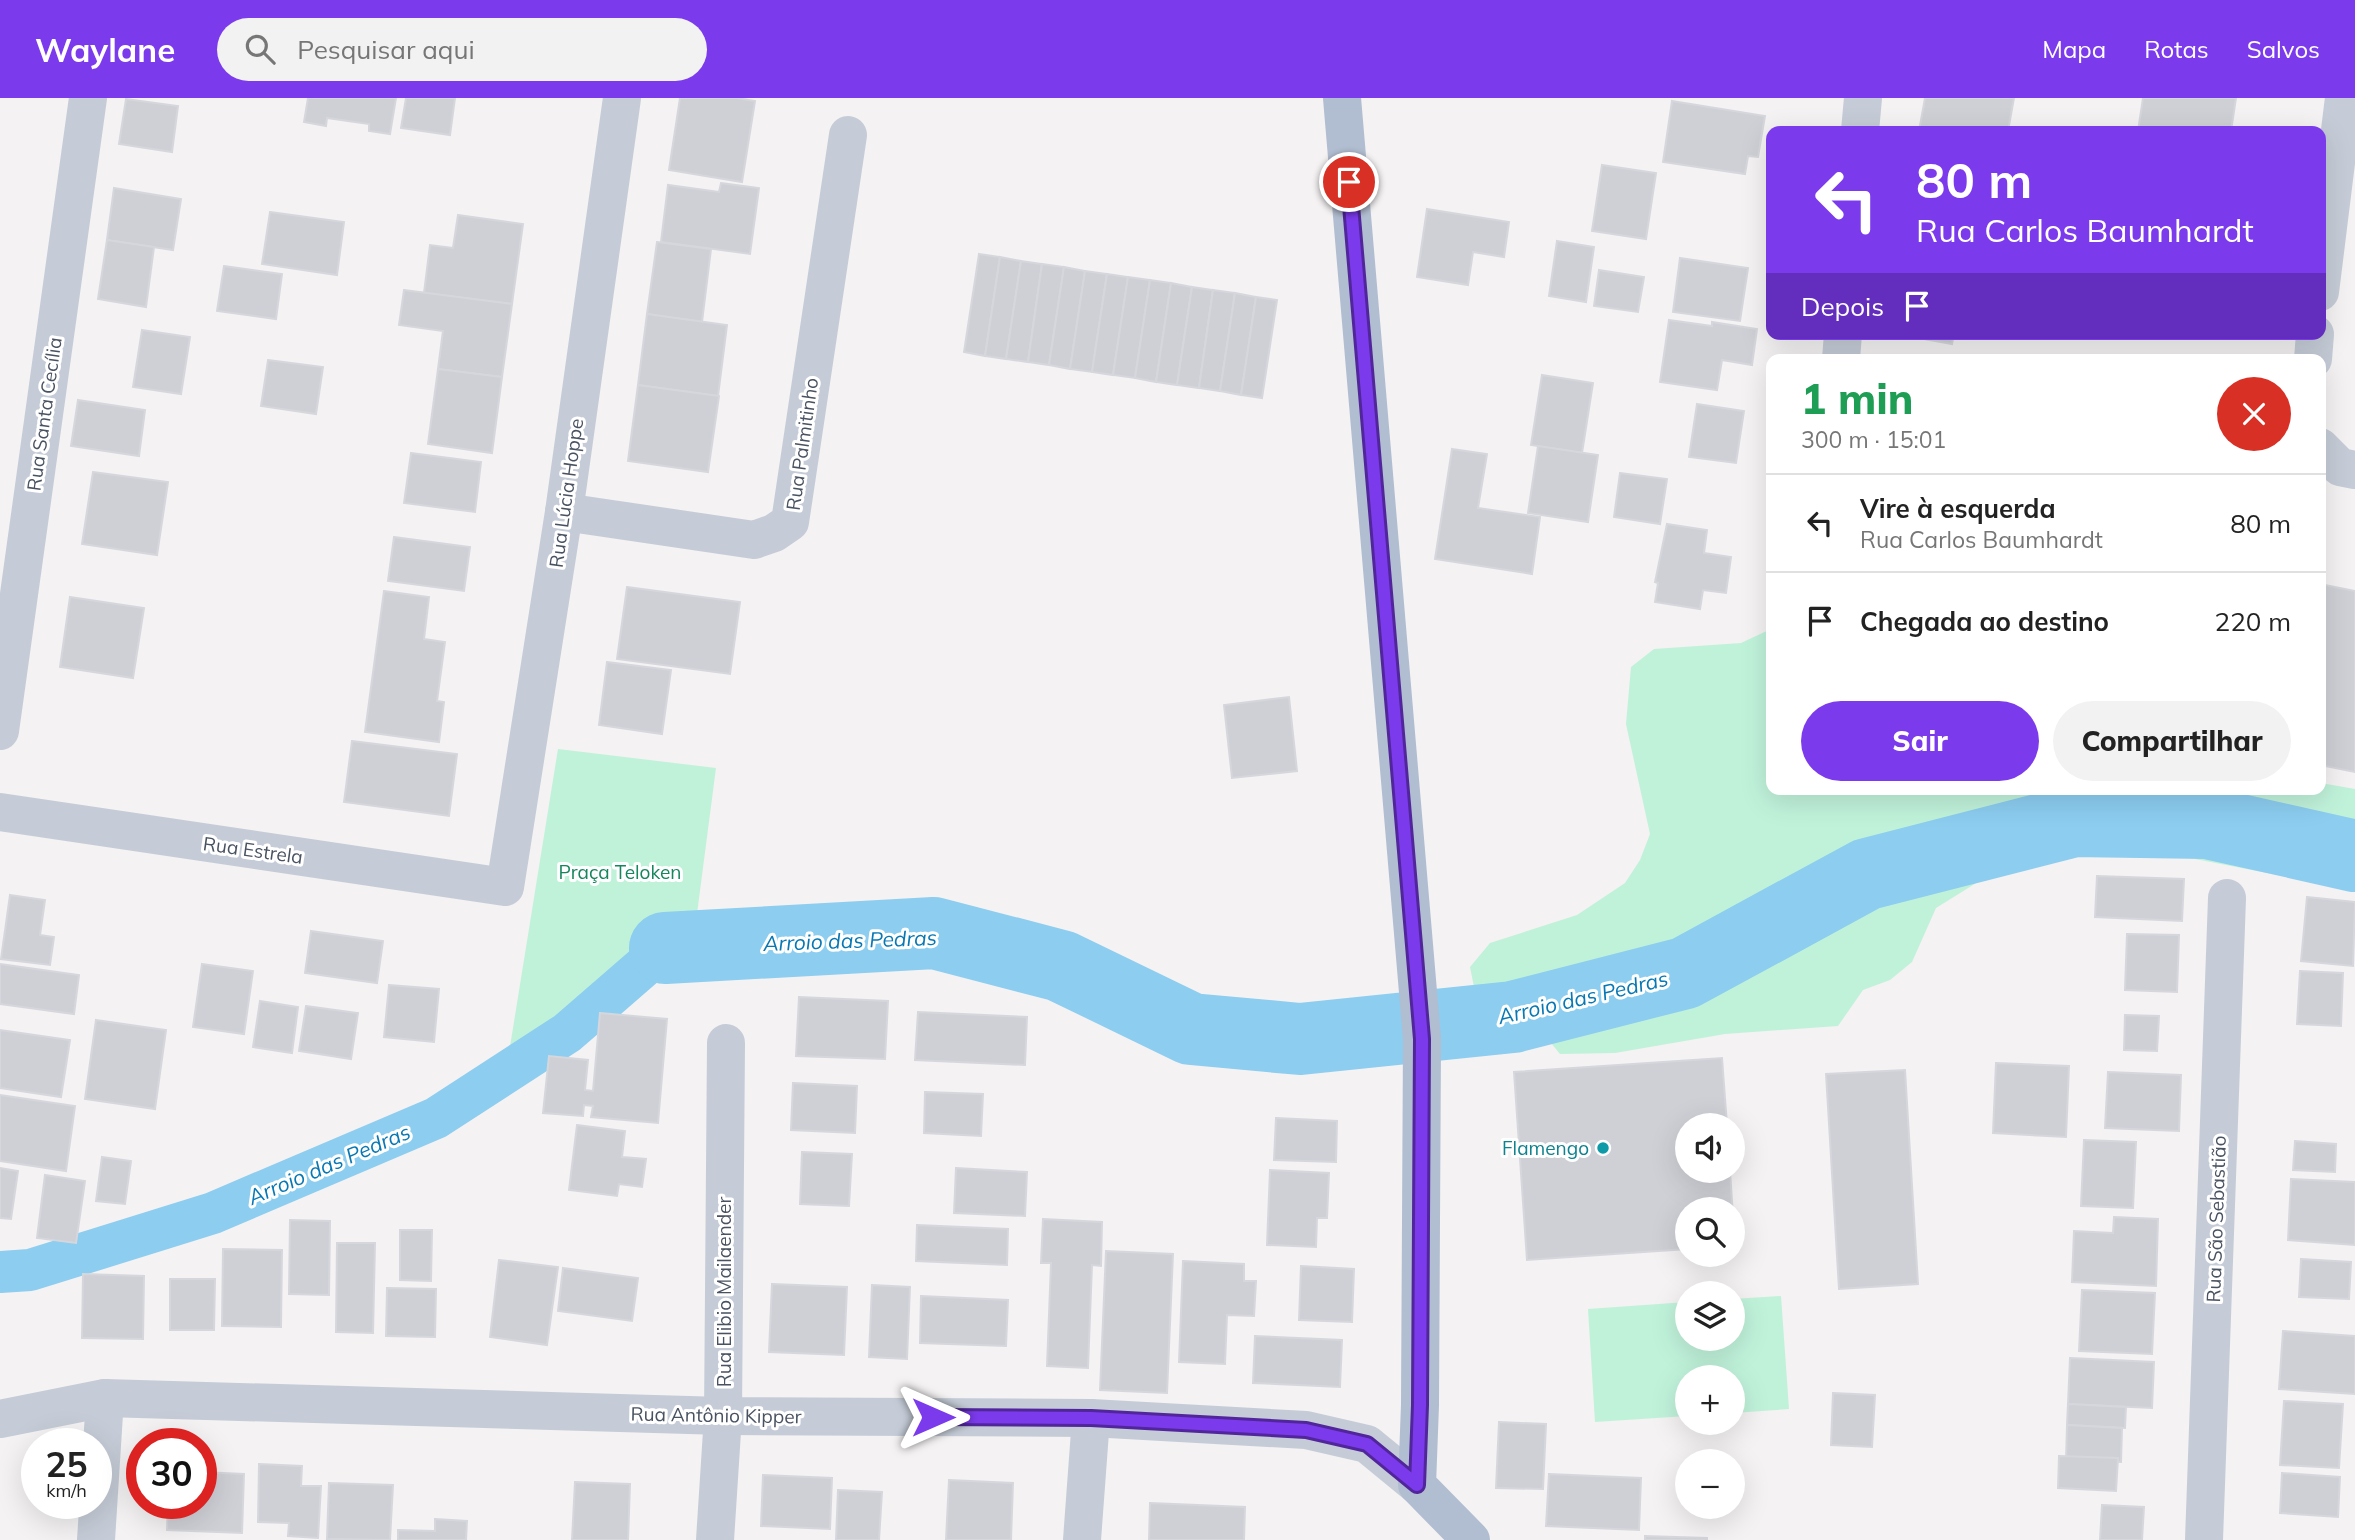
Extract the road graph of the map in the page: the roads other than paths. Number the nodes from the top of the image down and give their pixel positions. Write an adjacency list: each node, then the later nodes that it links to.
1 (88, 98): 12 (street, Rua Santa Cecília)
2 (622, 98): 11 (street, Rua Lúcia Hoppe)
3 (1342, 98): 21 (main road)
4 (1863, 98): 6 (street)
5 (2344, 98): 8 (street)
6 (1860, 126)
7 (848, 135): 11 (street, Rua Palmitinho)
8 (2326, 244)
9 (2326, 453): 10 (street)
10 (2355, 470)
11 (564, 512): 14 (street, Rua Lúcia Hoppe)
12 (0, 731)
13 (0, 813): 14 (street, Rua Estrela)
14 (505, 887)
15 (2227, 898): 26 (street, Rua São Sebastião)
16 (726, 1043): 18 (street, Rua Elibio Mailaender)
17 (105, 1398): 18 (street, Rua Antônio Kipper); 20 (street, Rua Antônio Kipper); 22 (street)
18 (723, 1416): 19 (street, Rua Antônio Kipper); 23 (street, Rua Elibio Mailaender)
19 (1091, 1418): 21 (street, Rua Antônio Kipper); 24 (street)
20 (0, 1419)
21 (1417, 1485): 25 (main road)
22 (96, 1540)
23 (715, 1540)
24 (1082, 1540)
25 (1471, 1540)
26 (2204, 1540)

